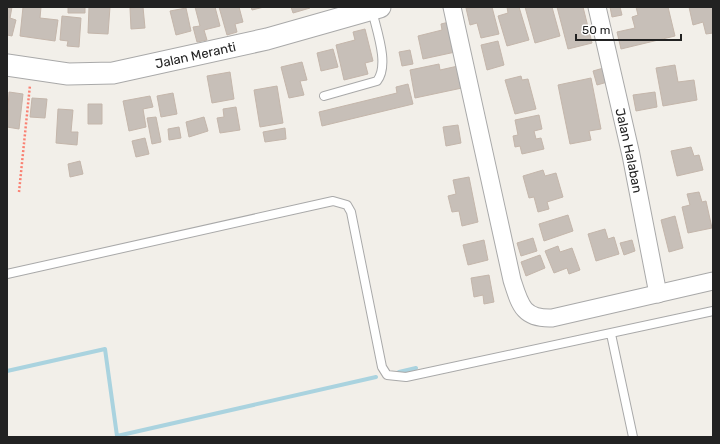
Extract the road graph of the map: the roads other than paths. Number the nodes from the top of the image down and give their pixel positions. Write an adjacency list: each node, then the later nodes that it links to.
1 (452, 7): 8 (street)
2 (597, 7): 8 (street, Jalan Halaban)
3 (376, 8): 4 (street, Jalan Meranti); 5 (lane)
4 (7, 65)
5 (324, 96)
6 (7, 274): 10 (lane)
7 (713, 281): 8 (street)
8 (658, 294)
9 (713, 311): 10 (lane)
10 (611, 334): 11 (lane)
11 (634, 437)

